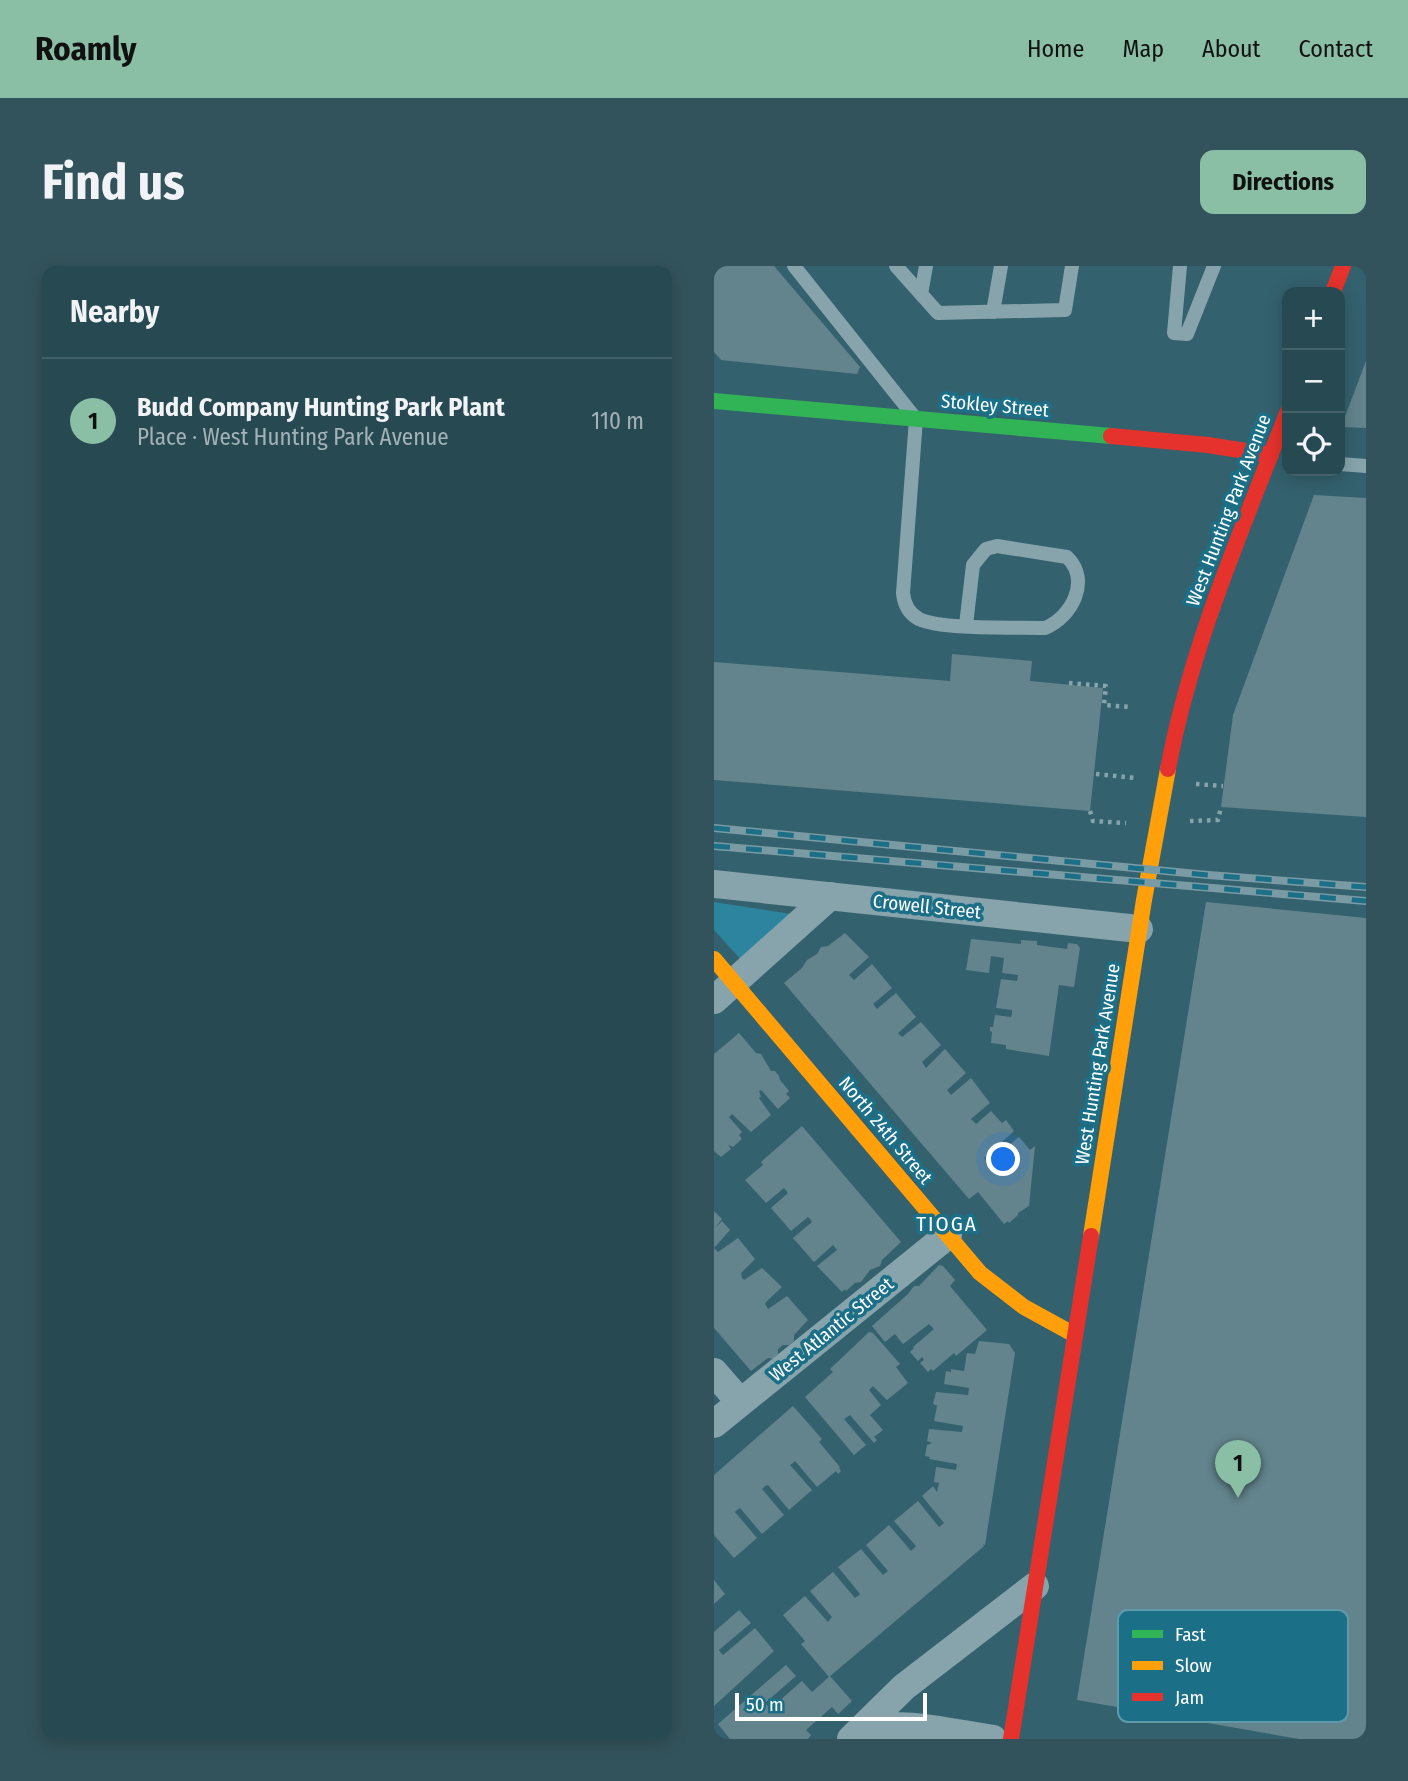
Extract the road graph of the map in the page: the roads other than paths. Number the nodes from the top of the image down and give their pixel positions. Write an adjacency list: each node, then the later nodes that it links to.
1 (794, 266): 14 (lane)
2 (896, 266): 10 (lane)
3 (926, 266): 10 (lane)
4 (1001, 266): 11 (lane)
5 (1072, 266): 11 (lane)
6 (1180, 266): 7 (lane)
7 (1214, 266)
8 (1343, 266): 9 (main road)
9 (1335, 287)
10 (921, 294): 11 (lane)
11 (993, 312)
12 (714, 401): 14 (main road, Stokley Street)
13 (1287, 413): 15 (main road, West Hunting Park Avenue)
14 (916, 419): 15 (main road, Stokley Street); 18 (lane)
15 (1279, 456): 21 (main road, West Hunting Park Avenue)
16 (1345, 464): 17 (lane)
17 (1366, 466)
18 (966, 625): 18 (lane)
19 (714, 884): 20 (street, Crowell Street)
20 (830, 896): 21 (street, Crowell Street); 23 (street)
21 (1139, 929): 25 (main road, West Hunting Park Avenue)
22 (714, 959): 23 (main road, North 24th Street)
23 (724, 992): 24 (main road, North 24th Street)
24 (948, 1235): 25 (main road, North 24th Street); 27 (street, West Atlantic Street)
25 (1075, 1335): 29 (main road, West Hunting Park Avenue)
26 (714, 1372): 27 (street)
27 (740, 1402): 28 (street, West Atlantic Street)
28 (714, 1424)
29 (1035, 1586): 30 (street); 32 (main road, West Hunting Park Avenue)
30 (852, 1738): 31 (street)
31 (993, 1739)
32 (1011, 1739)

